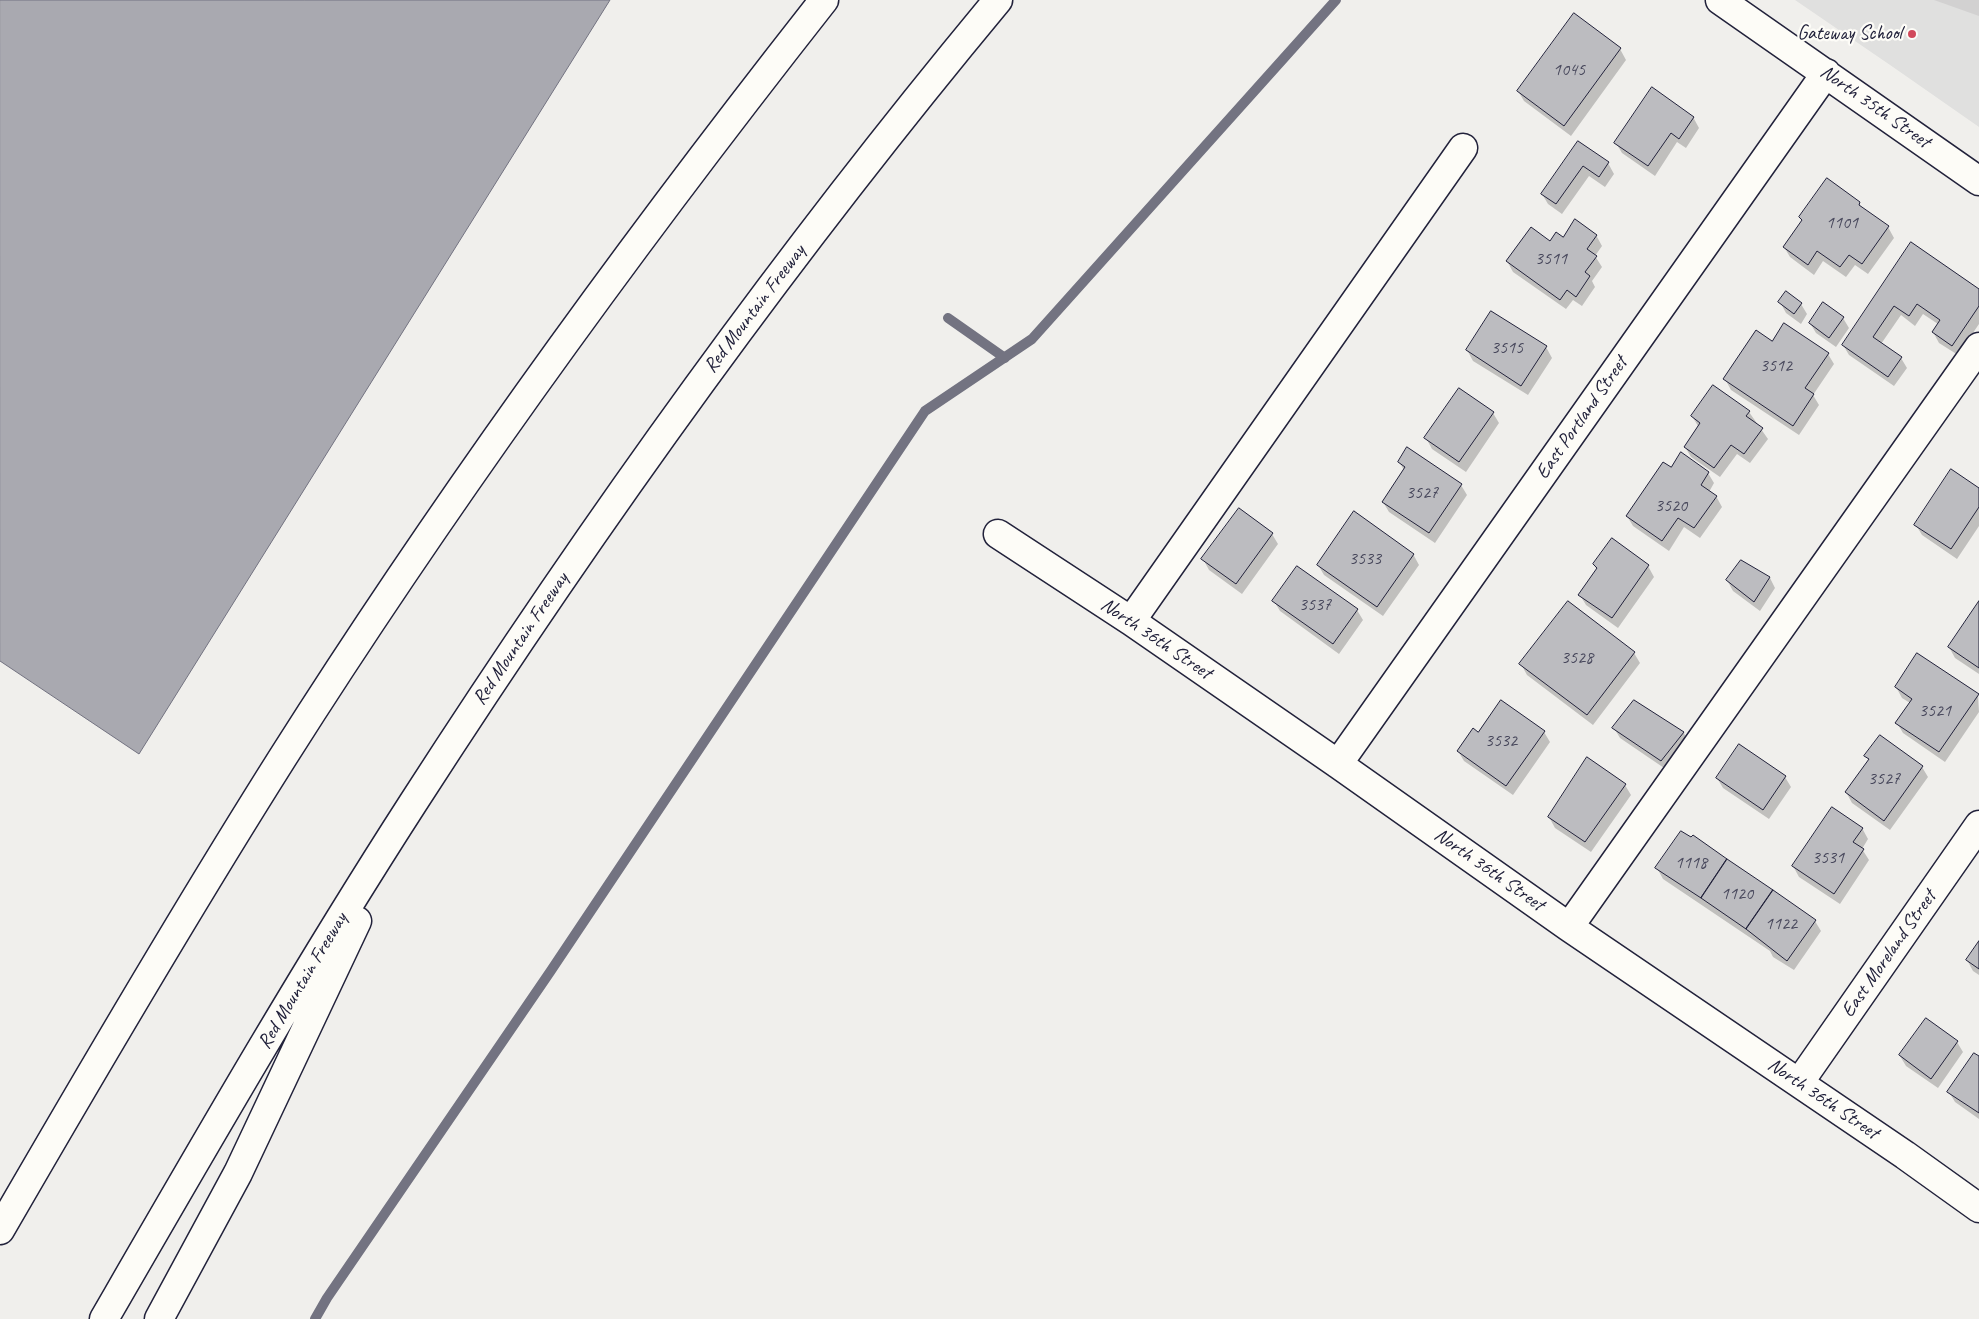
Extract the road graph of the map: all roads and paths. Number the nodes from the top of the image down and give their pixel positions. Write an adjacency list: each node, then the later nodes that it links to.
1 (824, 0): 16 (main road)
2 (998, 0): 11 (main road, Red Mountain Freeway)
3 (1720, 0): 4 (main road, North 35th Street)
4 (1826, 73): 6 (main road, North 35th Street); 10 (main road, East Portland Street)
5 (1463, 148): 9 (main road)
6 (1979, 181)
7 (1979, 347): 13 (main road)
8 (998, 534): 9 (main road, North 36th Street)
9 (1131, 621): 10 (main road, North 36th Street)
10 (1338, 764): 13 (main road, North 36th Street)
11 (410, 807): 17 (main road, Red Mountain Freeway); 18 (main road)
12 (1979, 825): 14 (main road, East Moreland Street)
13 (1569, 926): 14 (main road, North 36th Street)
14 (1799, 1083): 15 (main road, North 36th Street)
15 (1979, 1208)
16 (0, 1230)
17 (104, 1319)
18 (159, 1319)

